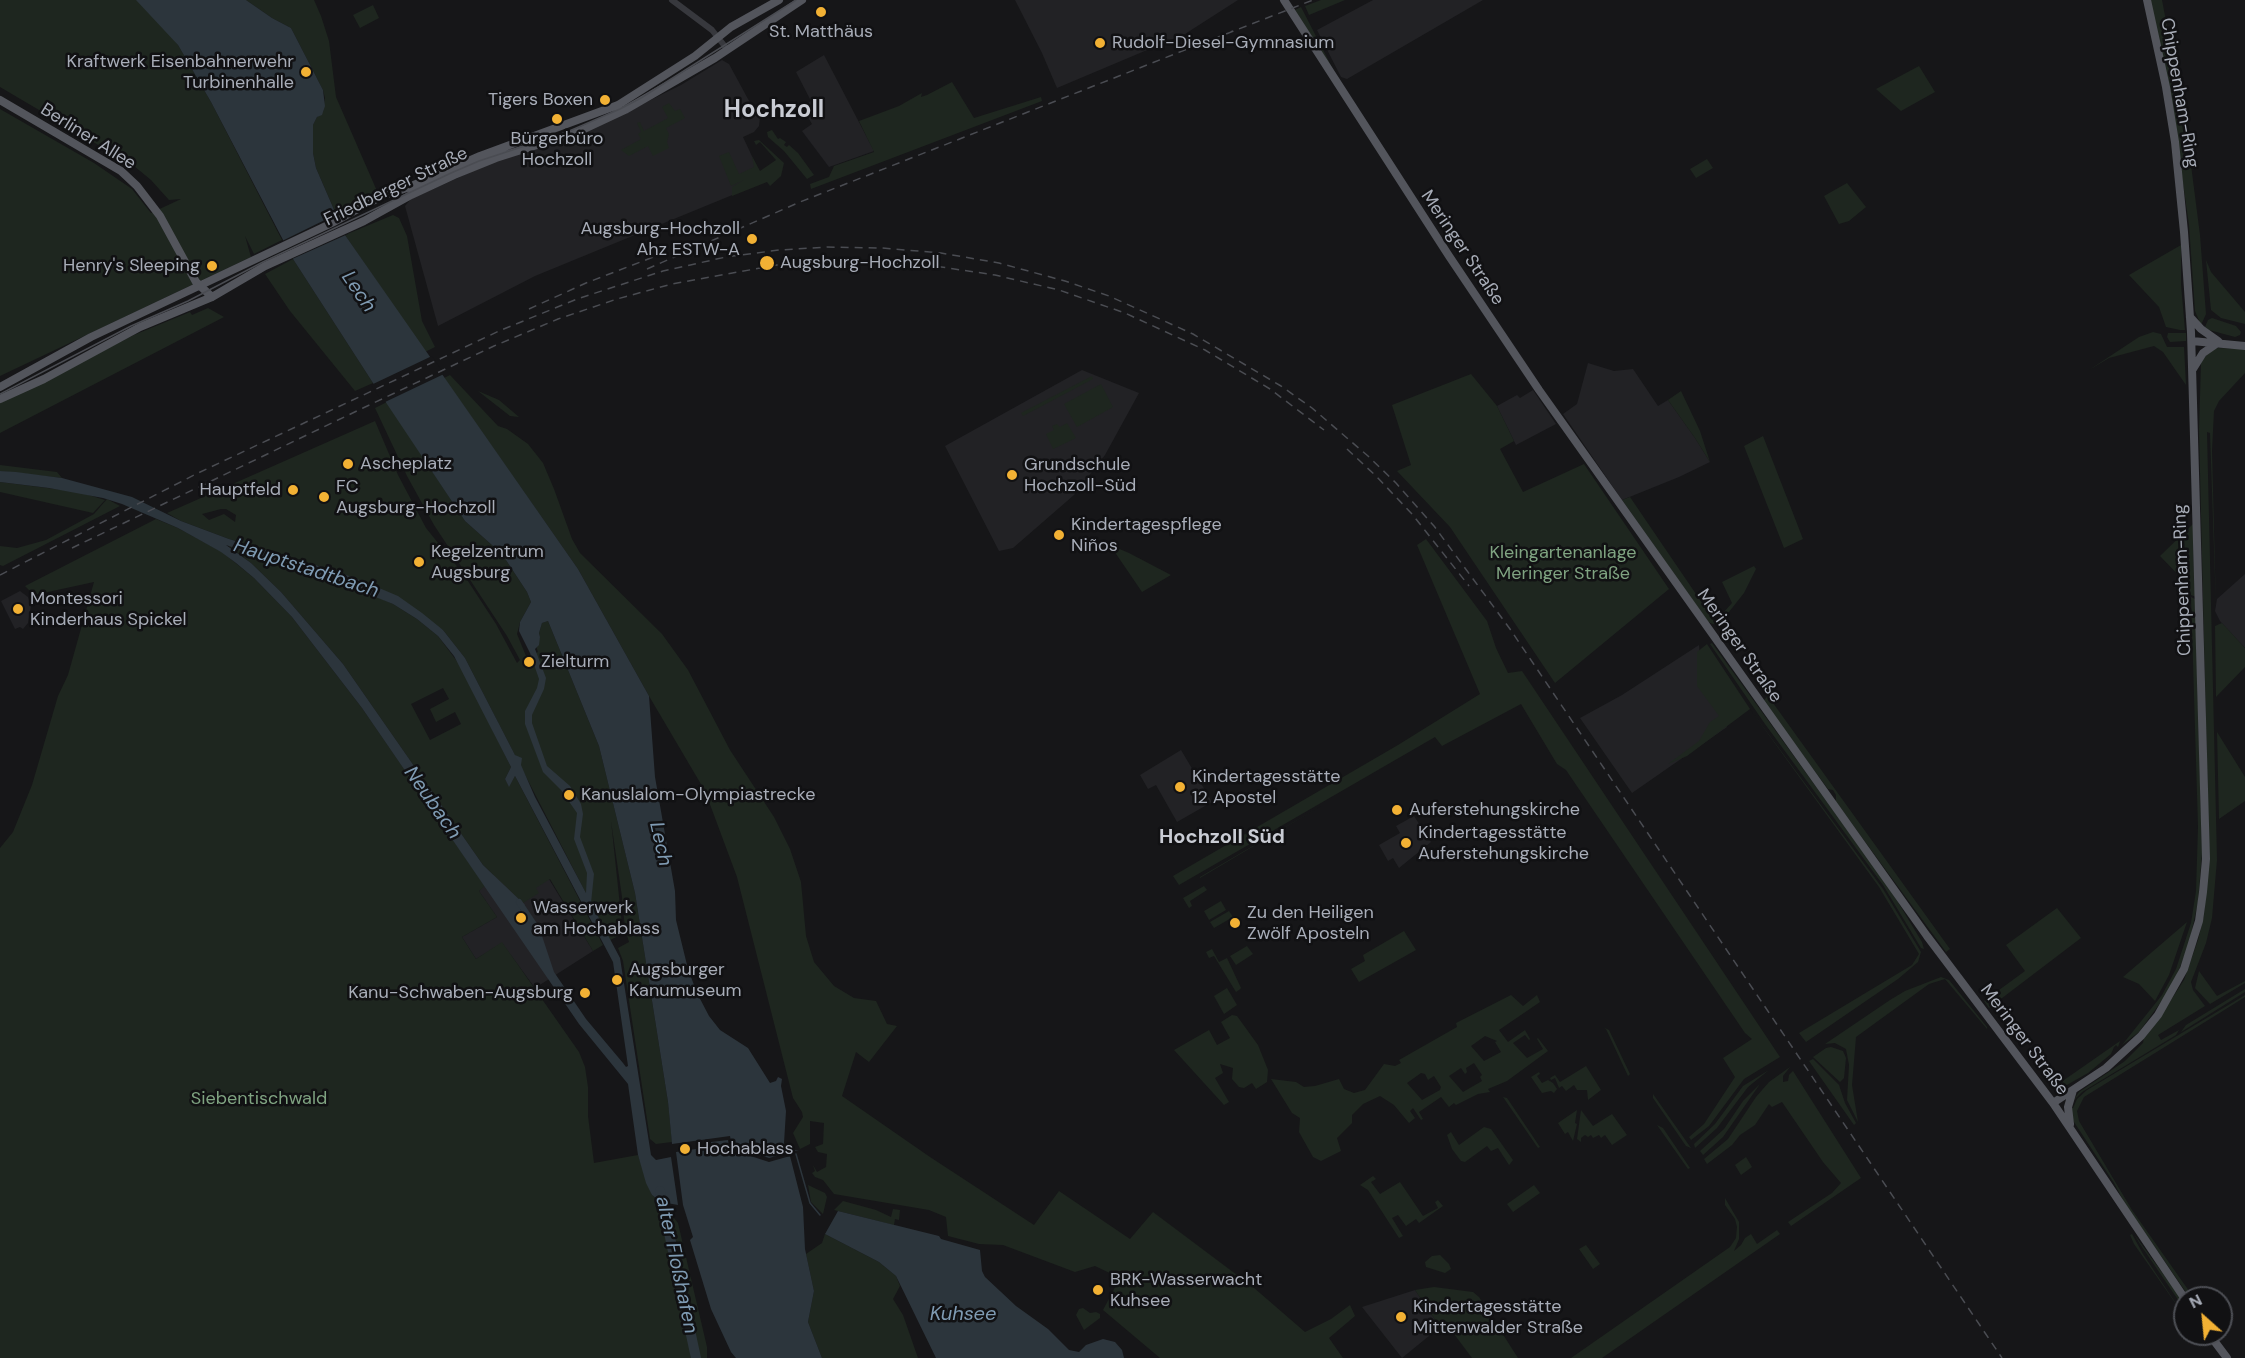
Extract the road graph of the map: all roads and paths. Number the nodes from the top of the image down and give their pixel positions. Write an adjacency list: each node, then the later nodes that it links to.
1 (672, 0): 6 (street)
2 (779, 0): 6 (main road, Friedberger Straße)
3 (802, 0): 7 (main road, Friedberger Straße)
4 (1284, 0): 19 (main road, Meringer Straße)
5 (2147, 0): 11 (main road, Chippenham-Ring)
6 (719, 37): 7 (street); 9 (main road, Friedberger Straße)
7 (727, 49): 10 (main road, Friedberger Straße)
8 (0, 100): 9 (main road, Berliner Allee)
9 (200, 286): 10 (main road, Berliner Allee); 16 (main road, Friedberger Straße)
10 (212, 297): 17 (main road, Friedberger Straße)
11 (2190, 317): 12 (main road, Chippenham-Ring); 13 (main road)
12 (2192, 340): 13 (main road); 15 (main road, Chippenham-Ring)
13 (2220, 343): 14 (main road); 15 (main road)
14 (2245, 346)
15 (2193, 369): 18 (main road, Chippenham-Ring)
16 (0, 387)
17 (0, 399)
18 (2073, 1090): 19 (main road, Chippenham-Ring); 20 (main road)
19 (2053, 1103): 20 (main road, Meringer Straße)
20 (2070, 1129): 21 (main road, Meringer Straße)
21 (2176, 1286)

